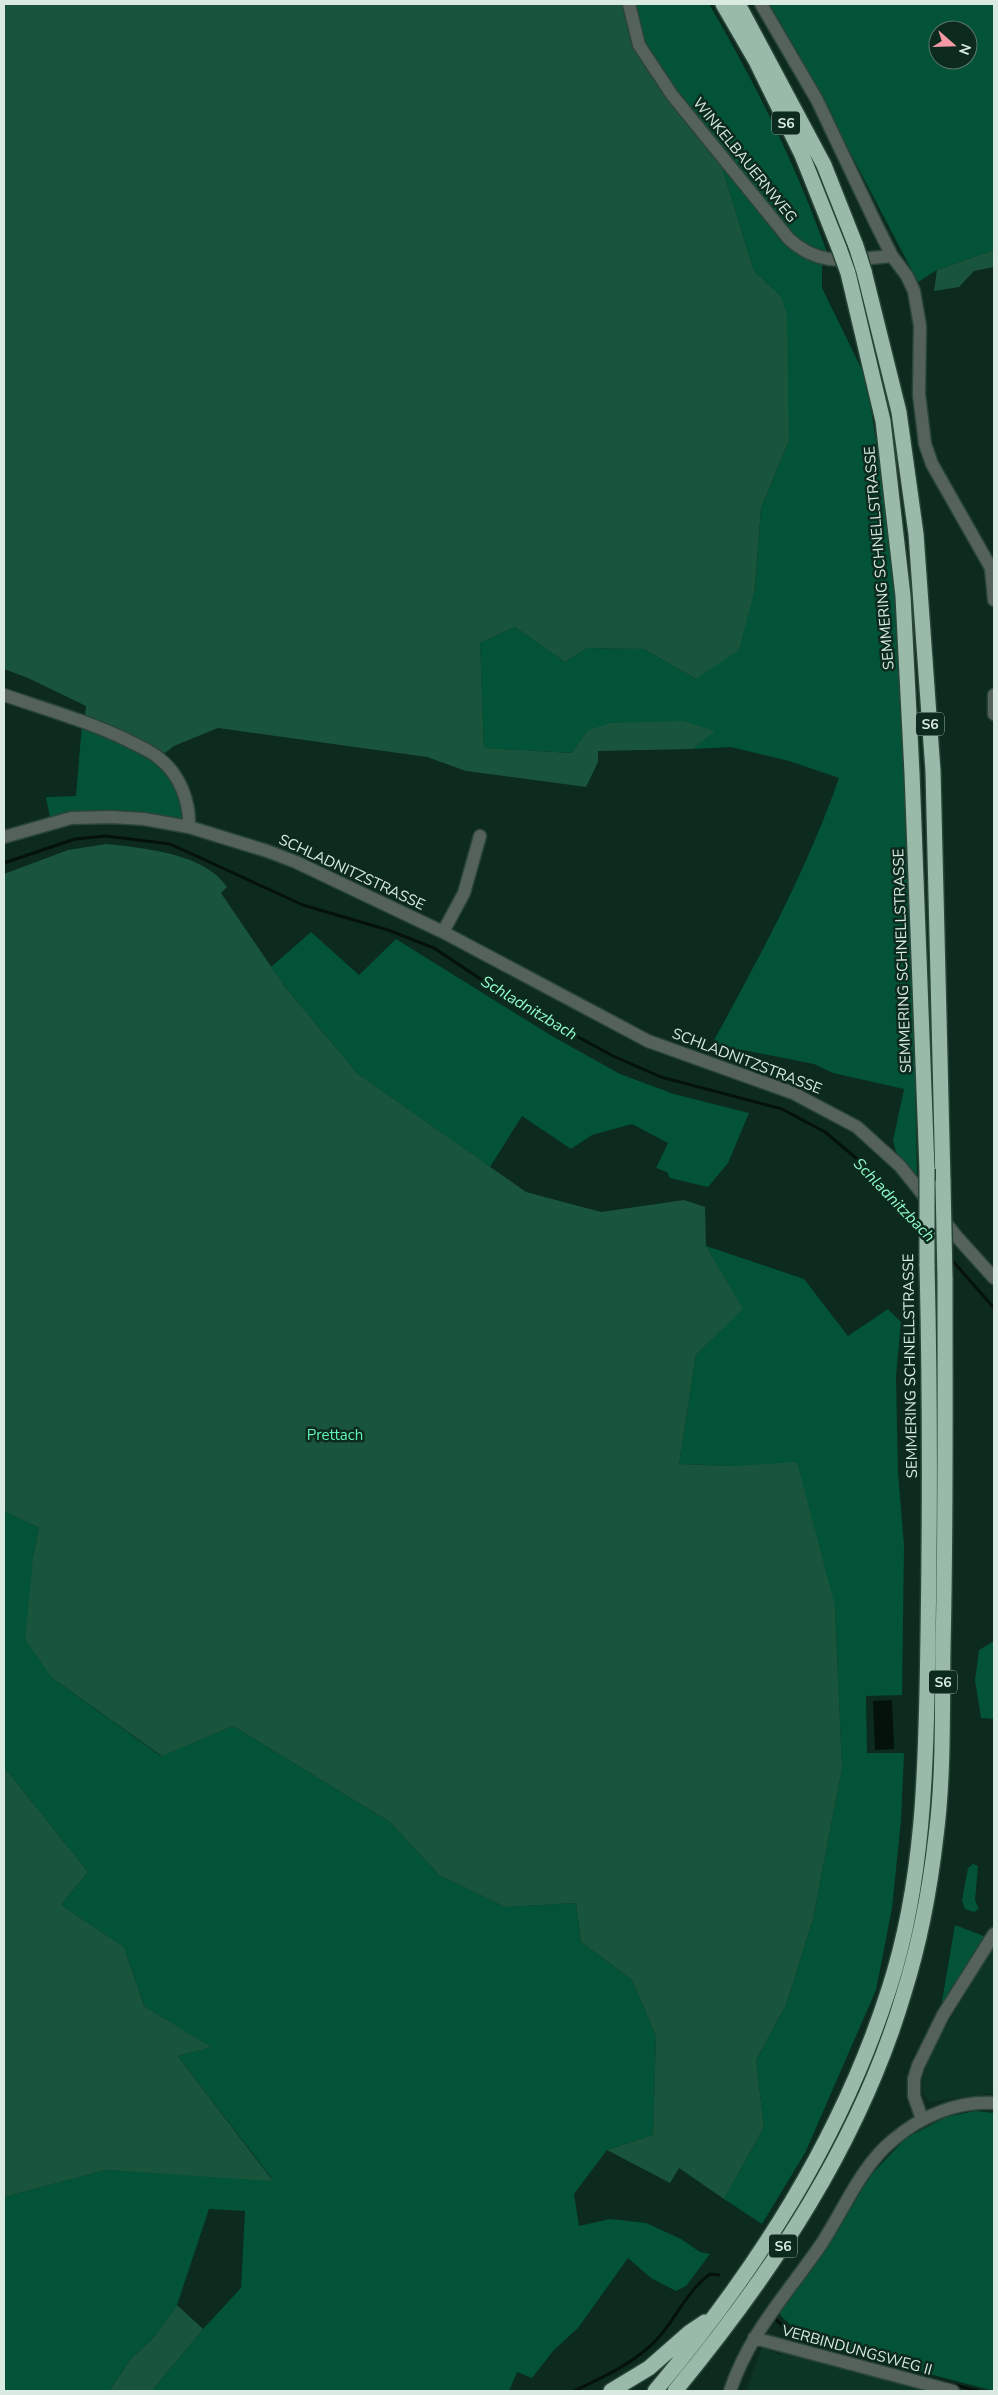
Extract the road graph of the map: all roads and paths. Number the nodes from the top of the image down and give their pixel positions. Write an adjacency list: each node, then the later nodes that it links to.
1 (629, 4): 5 (street, WINKELBAUERNWEG)
2 (723, 4): 18 (highway, SEMMERING SCHNELLSTRASSE / S6, bridge)
3 (738, 4): 20 (highway, S6, bridge)
4 (761, 4): 5 (street)
5 (892, 256): 6 (street)
6 (994, 600)
7 (4, 694): 10 (street)
8 (994, 695): 9 (street)
9 (994, 714)
10 (189, 828): 12 (street, SCHLADNITZSTRASSE); 13 (street, SCHLADNITZSTRASSE)
11 (480, 836): 13 (street)
12 (4, 837)
13 (443, 932): 14 (street, SCHLADNITZSTRASSE)
14 (994, 1278)
15 (994, 1934): 17 (street)
16 (994, 2103): 17 (street)
17 (922, 2119): 19 (street)
18 (715, 2316): 21 (highway); 22 (highway, SEMMERING SCHNELLSTRASSE / S6)
19 (754, 2338): 25 (street); 26 (street, VERBINDUNGSWEG II)
20 (695, 2367): 23 (highway, S6); 24 (highway)
21 (611, 2391)
22 (655, 2391)
23 (675, 2391)
24 (683, 2391)
25 (730, 2391)
26 (953, 2391)

